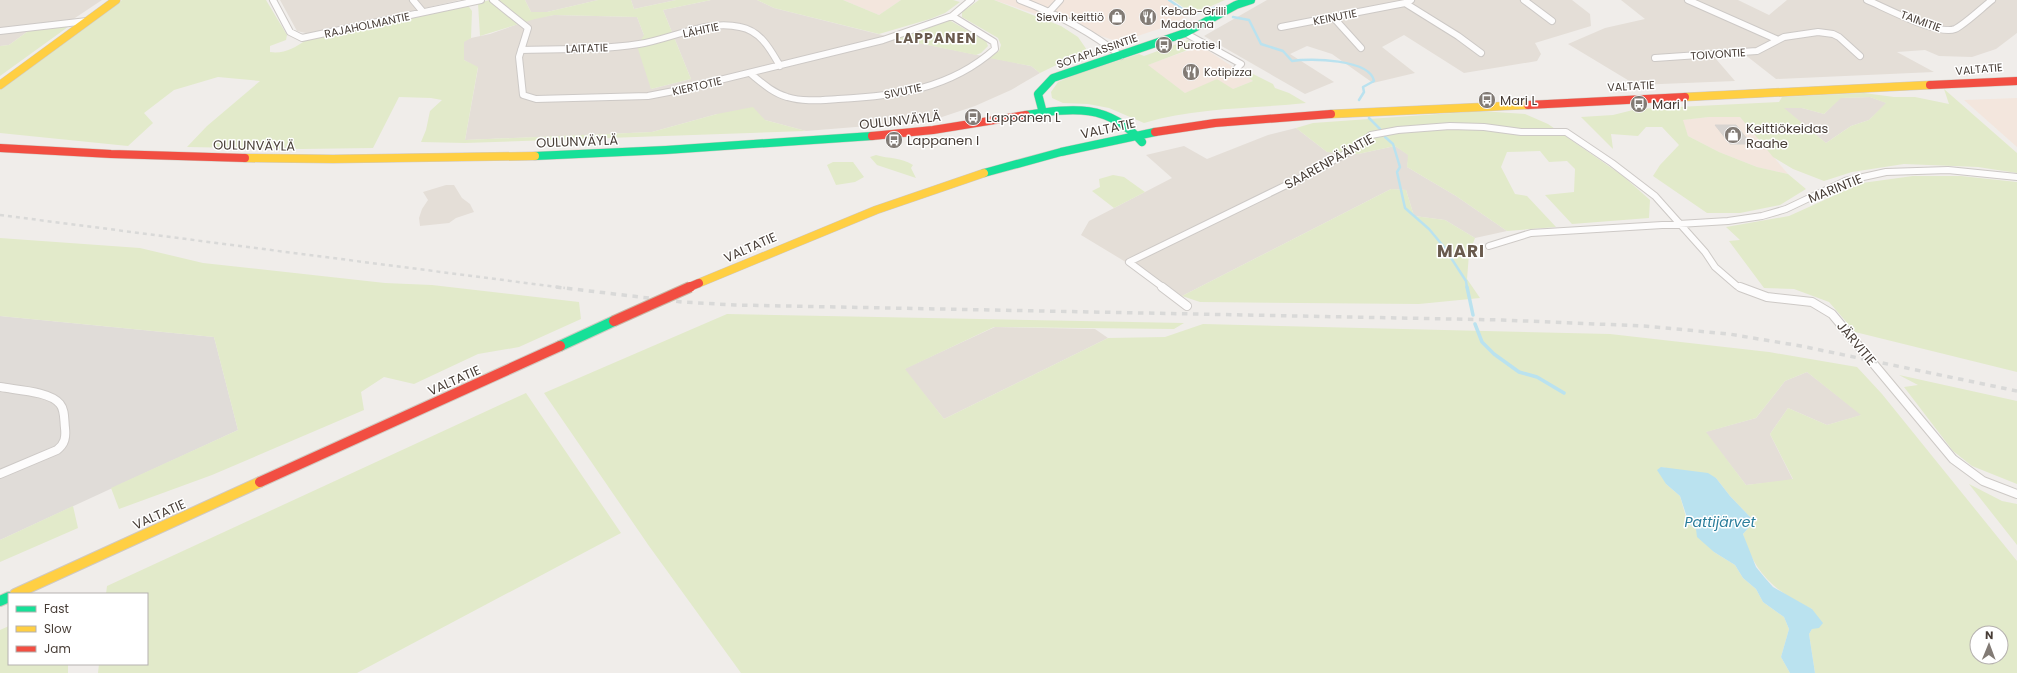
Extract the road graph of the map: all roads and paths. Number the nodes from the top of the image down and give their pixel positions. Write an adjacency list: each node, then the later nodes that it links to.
1 (115, 0): 20 (main road)
2 (273, 0): 17 (street, RAJAHOLMANTIE)
3 (413, 0): 17 (street)
4 (481, 0): 17 (street, RAJAHOLMANTIE)
5 (493, 0): 28 (street, KIERTOTIE)
6 (970, 0): 18 (street, KIERTOTIE)
7 (1020, 0): 16 (street)
8 (1060, 0): 16 (street)
9 (1252, 0): 24 (main road, SOTAPLASSINTIE)
10 (1411, 0): 15 (street, KEINUTIE)
11 (1524, 0): 21 (street)
12 (1688, 0): 25 (street, TOIVONTIE)
13 (1867, 0): 14 (street, TAIMITIE)
14 (1992, 0)
15 (1405, 3): 19 (street, KEINUTIE); 29 (street)
16 (1050, 11): 30 (street)
17 (423, 12)
18 (952, 16): 33 (street, KIERTOTIE); 35 (street, SIVUTIE)
19 (1333, 17): 22 (street, KEINUTIE); 27 (street)
20 (88, 21): 23 (street); 39 (main road)
21 (1552, 21)
22 (1281, 27)
23 (0, 31)
24 (1185, 32): 30 (main road, SOTAPLASSINTIE); 34 (street)
25 (1776, 39): 31 (street, TOIVONTIE); 32 (street, TOIVONTIE)
26 (653, 42): 28 (street, LAITATIE); 33 (street, LÄHITIE)
27 (1361, 48)
28 (521, 50): 35 (street, KIERTOTIE)
29 (1480, 53)
30 (1121, 56): 40 (main road, SOTAPLASSINTIE)
31 (1860, 56)
32 (1655, 58)
33 (780, 66): 35 (street, KIERTOTIE)
34 (1236, 69)
35 (751, 74)
36 (2017, 78): 38 (main road, VALTATIE)
37 (2017, 81): 38 (main road, VALTATIE)
38 (1942, 83): 41 (main road, VALTATIE)
39 (0, 85)
40 (1043, 113): 41 (main road, OULUNVÄYLÄ); 42 (main road, OULUNVÄYLÄ)
41 (1140, 139): 50 (main road, VALTATIE, bridge)
42 (0, 148)
43 (2017, 178): 44 (street, MARINTIE)
44 (1680, 223): 45 (street, MARINTIE); 46 (street, SAARENPÄÄNTIE); 49 (street, JÄRVITIE)
45 (1489, 246)
46 (1187, 306)
47 (0, 387): 48 (street)
48 (0, 474)
49 (2017, 494)
50 (18, 593)

